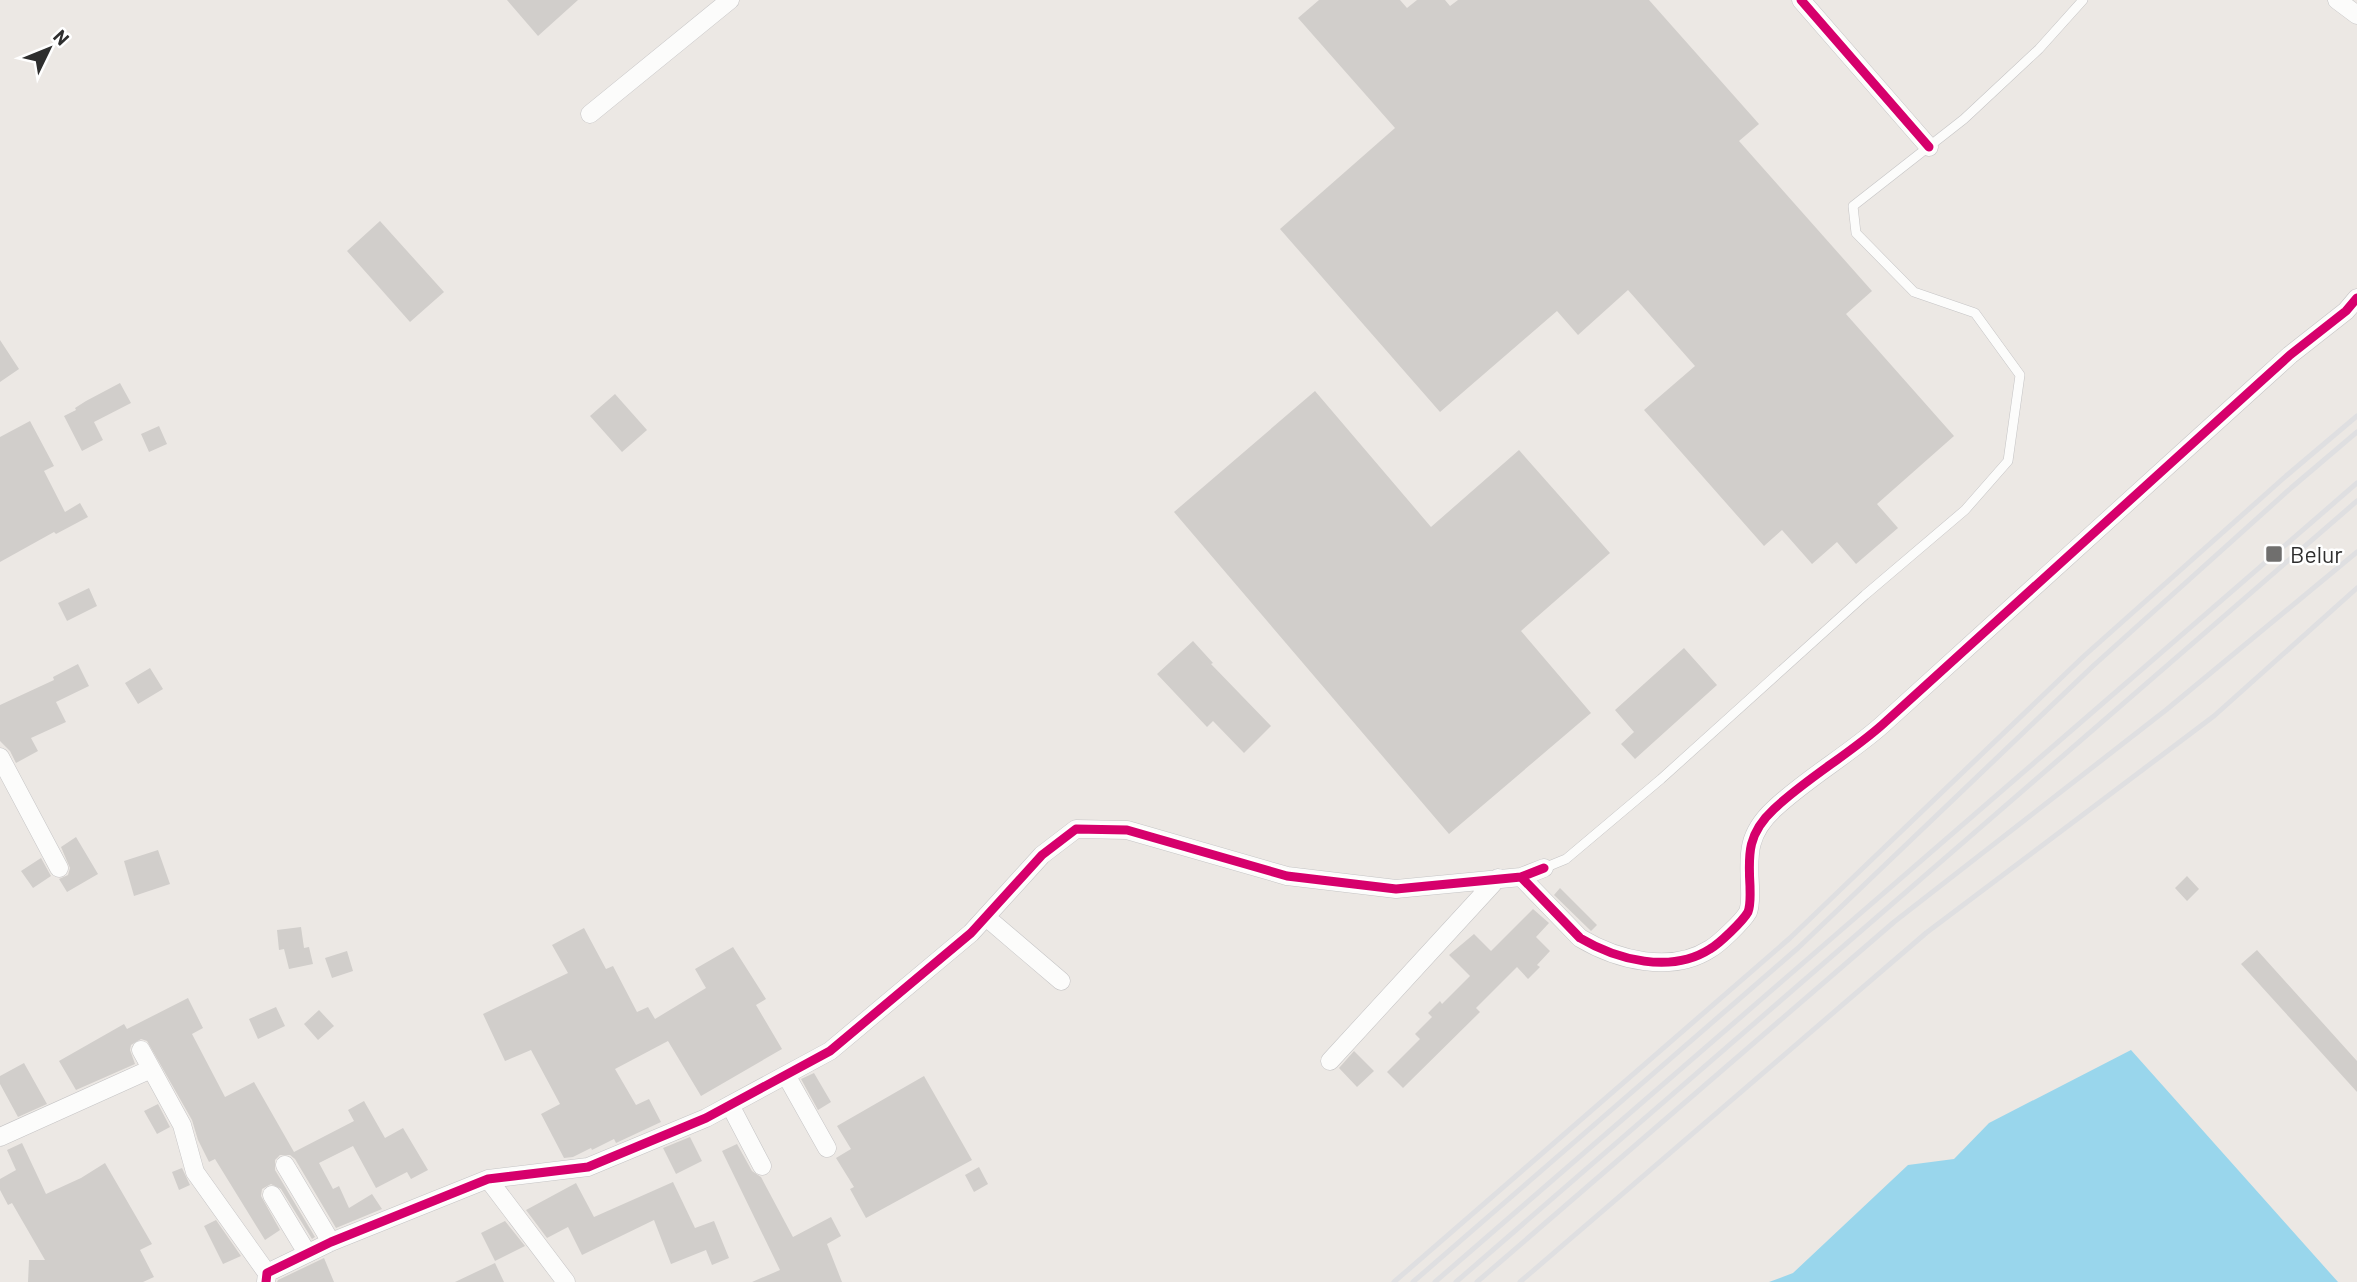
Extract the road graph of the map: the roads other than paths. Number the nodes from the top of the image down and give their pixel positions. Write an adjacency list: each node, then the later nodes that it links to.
1 (730, 0): 6 (street)
2 (1801, 0): 7 (street)
3 (2083, 0): 7 (lane)
4 (2337, 0): 5 (street)
5 (2357, 15)
6 (590, 114)
7 (1928, 147): 11 (lane)
8 (2357, 299): 12 (street)
9 (0, 757): 10 (street)
10 (60, 867)
11 (1544, 868): 12 (street)
12 (1521, 877): 13 (street)
13 (1498, 878): 14 (street); 17 (street)
14 (986, 917): 15 (street); 19 (street)
15 (1061, 981)
16 (141, 1050): 18 (street)
17 (1330, 1061)
18 (151, 1069): 21 (street); 29 (street)
19 (786, 1074): 20 (street); 22 (street)
20 (730, 1105): 24 (street); 25 (street)
21 (0, 1137)
22 (827, 1148)
23 (285, 1165): 27 (street)
24 (762, 1166)
25 (488, 1179): 27 (street); 30 (street)
26 (272, 1195): 28 (street)
27 (331, 1242): 28 (street)
28 (307, 1253): 29 (street)
29 (267, 1277)
30 (566, 1282)

